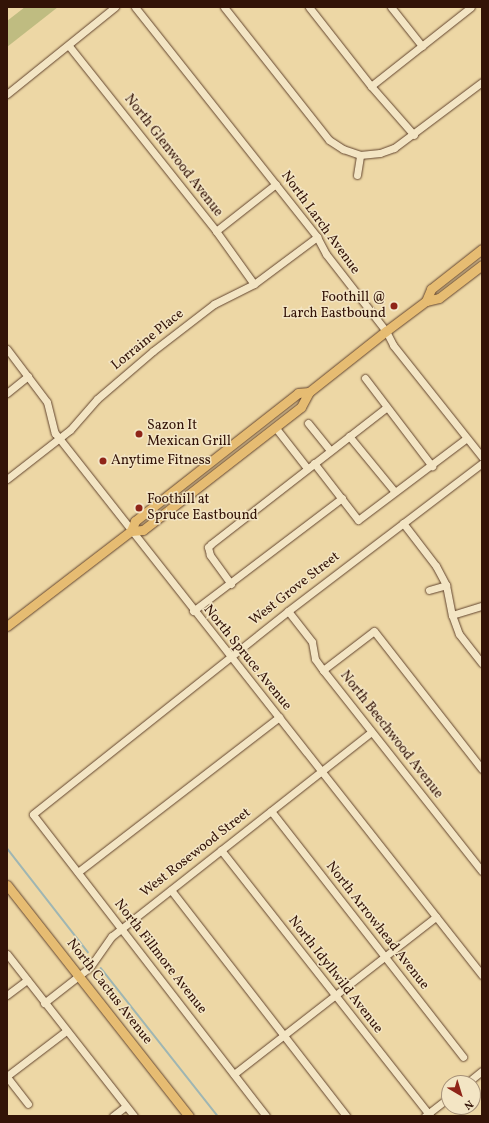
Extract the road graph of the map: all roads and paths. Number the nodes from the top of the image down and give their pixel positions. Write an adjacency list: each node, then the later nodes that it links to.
1 (115, 7): 7 (street)
2 (135, 7): 15 (street, North Larch Avenue)
3 (224, 7): 13 (street)
4 (309, 7): 10 (street)
5 (391, 7): 8 (street)
6 (471, 7): 8 (street)
7 (69, 46): 11 (street); 16 (street, North Glenwood Avenue)
8 (422, 46): 10 (street)
9 (482, 82): 12 (street)
10 (371, 86): 12 (street)
11 (7, 94)
12 (414, 135): 13 (street)
13 (360, 155): 14 (street)
14 (357, 175)
15 (276, 184): 16 (street); 17 (street, North Larch Avenue)
16 (216, 231): 21 (street, North Glenwood Avenue)
17 (317, 237): 21 (street, Lorraine Place); 24 (street, North Larch Avenue)
18 (482, 249): 23 (main road)
19 (482, 255): 22 (main road)
20 (482, 265): 22 (main road)
21 (254, 284): 34 (street, Lorraine Place)
22 (448, 291): 23 (main road)
23 (426, 301): 24 (main road)
24 (386, 331): 28 (main road); 35 (street, North Larch Avenue)
25 (7, 349): 26 (street, North Spruce Avenue)
26 (28, 376): 29 (street); 34 (street, North Spruce Avenue)
27 (365, 378): 30 (street)
28 (309, 392): 32 (main road); 46 (main road)
29 (7, 393)
30 (386, 408): 33 (street); 40 (street)
31 (308, 423): 36 (street)
32 (275, 427): 41 (street); 46 (main road)
33 (349, 436): 36 (street); 43 (street)
34 (58, 438): 42 (street, Lorraine Place); 46 (street, North Spruce Avenue)
35 (466, 438): 37 (street, North Larch Avenue); 40 (street)
36 (330, 450): 38 (street)
37 (482, 457)
38 (314, 463): 41 (street); 44 (street)
39 (482, 463): 45 (street, West Grove Street)
40 (432, 466): 43 (street)
41 (307, 468): 47 (street)
42 (7, 479)
43 (395, 492): 44 (street)
44 (342, 498): 47 (street)
45 (403, 523): 48 (street); 52 (street, West Grove Street)
46 (131, 531): 51 (street, North Spruce Avenue); 54 (main road)
47 (231, 584): 51 (street)
48 (446, 585): 49 (street); 53 (street)
49 (429, 590)
50 (482, 606): 53 (street)
51 (193, 611): 55 (street, North Spruce Avenue)
52 (288, 611): 55 (street, West Grove Street); 57 (street, North Beechwood Avenue)
53 (452, 615): 56 (street)
54 (7, 626)
55 (230, 657): 58 (street, North Spruce Avenue); 63 (street, West Grove Street)
56 (482, 663)
57 (324, 670): 59 (street, North Beechwood Avenue); 60 (street)
58 (279, 717): 61 (street, North Spruce Avenue); 66 (street)
59 (371, 732): 61 (street, West Rosewood Street); 65 (street, North Beechwood Avenue)
60 (482, 769)
61 (321, 772): 62 (street, West Rosewood Street); 69 (street, North Spruce Avenue)
62 (271, 811): 64 (street, West Rosewood Street); 72 (street, North Arrowhead Avenue)
63 (33, 814): 66 (street, North Fillmore Avenue)
64 (221, 850): 68 (street, West Rosewood Street); 77 (street, North Idyllwild Avenue)
65 (482, 871)
66 (78, 872): 70 (street, North Fillmore Avenue)
67 (7, 885): 74 (main road, North Cactus Avenue)
68 (171, 890): 70 (street, West Rosewood Street); 80 (street)
69 (436, 917): 72 (street); 73 (street, North Spruce Avenue)
70 (121, 929): 74 (street, West Rosewood Street); 82 (street, North Fillmore Avenue)
71 (7, 954): 75 (street)
72 (384, 957): 77 (street); 81 (street, North Arrowhead Avenue)
73 (482, 975)
74 (79, 976): 78 (street, West Rosewood Street); 90 (main road, North Cactus Avenue)
75 (27, 980): 76 (street); 78 (street)
76 (7, 995)
77 (334, 996): 80 (street); 87 (street, North Idyllwild Avenue)
78 (44, 1003): 79 (street)
79 (66, 1031): 83 (street); 86 (street)
80 (284, 1036): 82 (street); 92 (street)
81 (463, 1057)
82 (234, 1074): 91 (street, North Fillmore Avenue)
83 (7, 1077): 84 (street)
84 (28, 1104)
85 (441, 1104): 87 (street)
86 (126, 1106): 88 (street); 89 (street)
87 (428, 1115)
88 (113, 1116)
89 (134, 1116)
90 (189, 1116)
91 (266, 1116)
92 (346, 1116)

